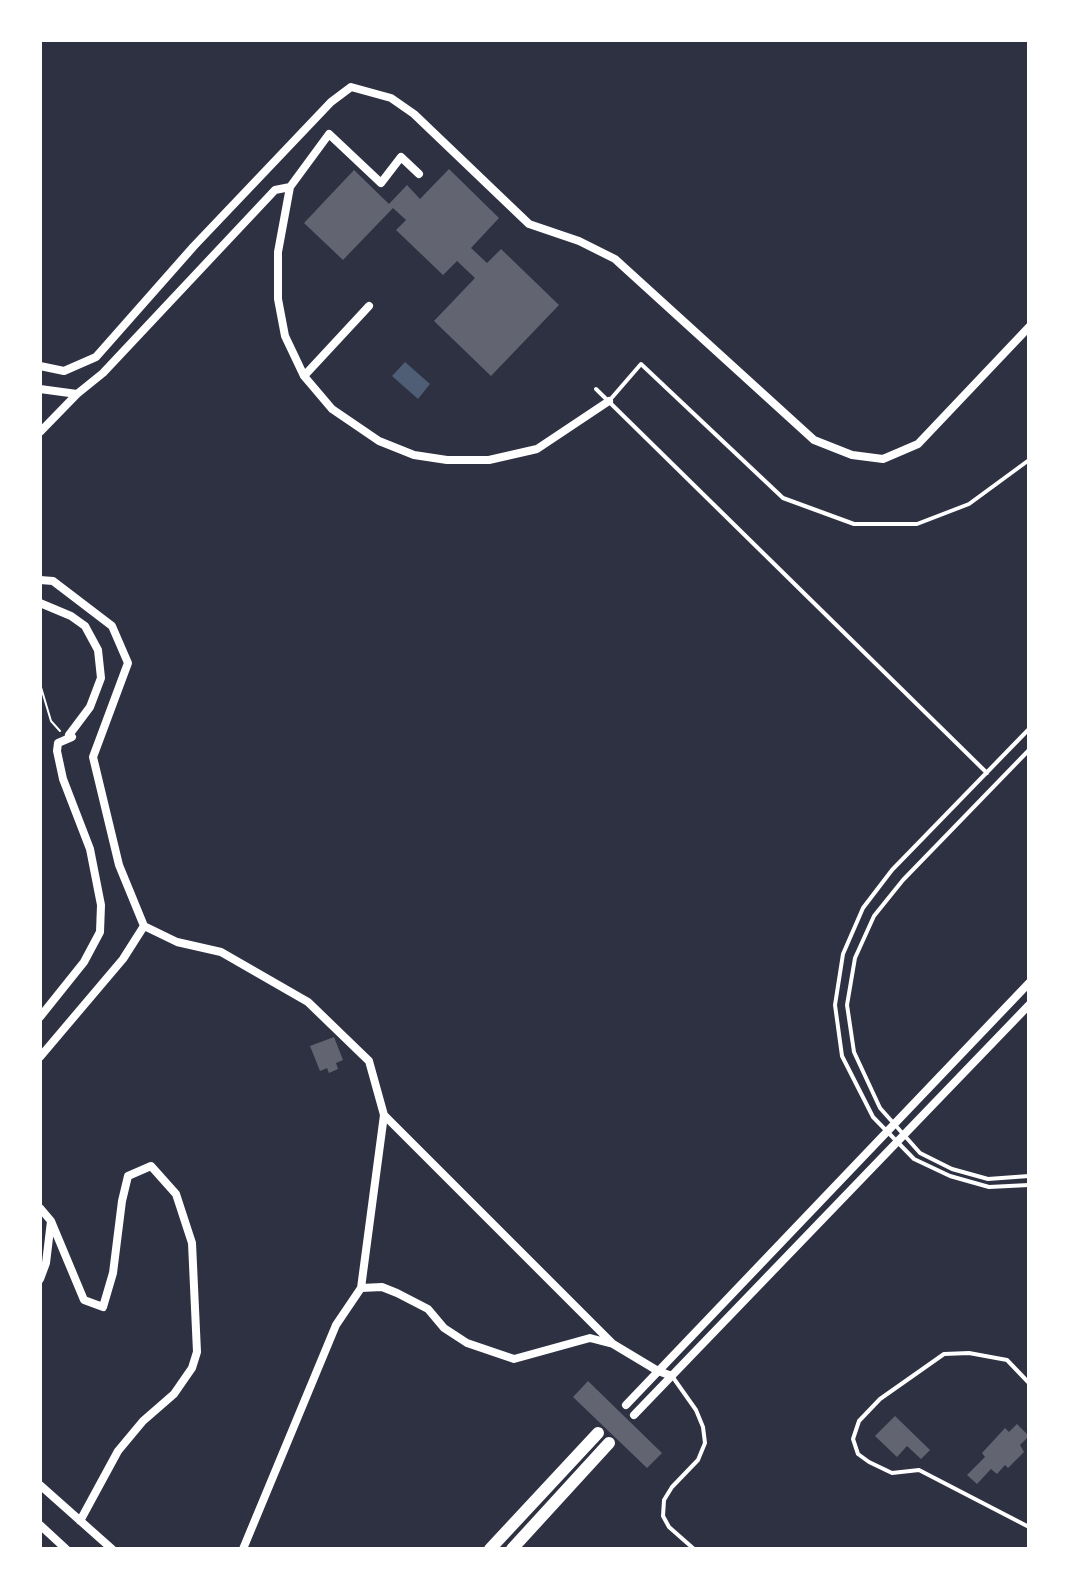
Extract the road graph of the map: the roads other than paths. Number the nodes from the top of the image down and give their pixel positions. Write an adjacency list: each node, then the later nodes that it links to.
1 (419, 174): 2 (street)
2 (290, 187): 6 (street); 9 (street)
3 (369, 306): 6 (street)
4 (1029, 327): 5 (street)
5 (40, 366)
6 (304, 376): 10 (street)
7 (40, 389): 9 (street)
8 (596, 389): 10 (lane)
9 (77, 394): 11 (street)
10 (609, 401): 12 (lane); 17 (lane)
11 (40, 432)
12 (1029, 460)
13 (40, 580): 18 (street)
14 (40, 603): 21 (street)
15 (1029, 729): 17 (lane)
16 (1029, 750): 24 (lane)
17 (987, 773): 24 (lane)
18 (144, 926): 22 (street); 23 (street)
19 (1029, 983): 24 (street)
20 (1029, 1005): 25 (street)
21 (40, 1017)
22 (40, 1057)
23 (384, 1115): 31 (street); 32 (street)
24 (890, 1127): 25 (lane); 25 (lane); 33 (street)
25 (900, 1138): 26 (lane); 27 (lane); 34 (street)
26 (1029, 1176)
27 (1029, 1185)
28 (40, 1208): 29 (street)
29 (51, 1221): 30 (street); 41 (street)
30 (40, 1279)
31 (361, 1288): 32 (street); 46 (street)
32 (613, 1344): 33 (street)
33 (658, 1371): 34 (street); 36 (street)
34 (672, 1376): 37 (street); 49 (lane)
35 (1029, 1383): 43 (lane)
36 (626, 1405)
37 (634, 1415)
38 (598, 1433): 47 (main road)
39 (609, 1443): 48 (main road)
40 (40, 1485): 41 (street)
41 (80, 1521): 45 (street)
42 (40, 1525): 44 (street)
43 (1029, 1527)
44 (66, 1549)
45 (112, 1549)
46 (243, 1549)
47 (490, 1549)
48 (512, 1549)
49 (694, 1549)

